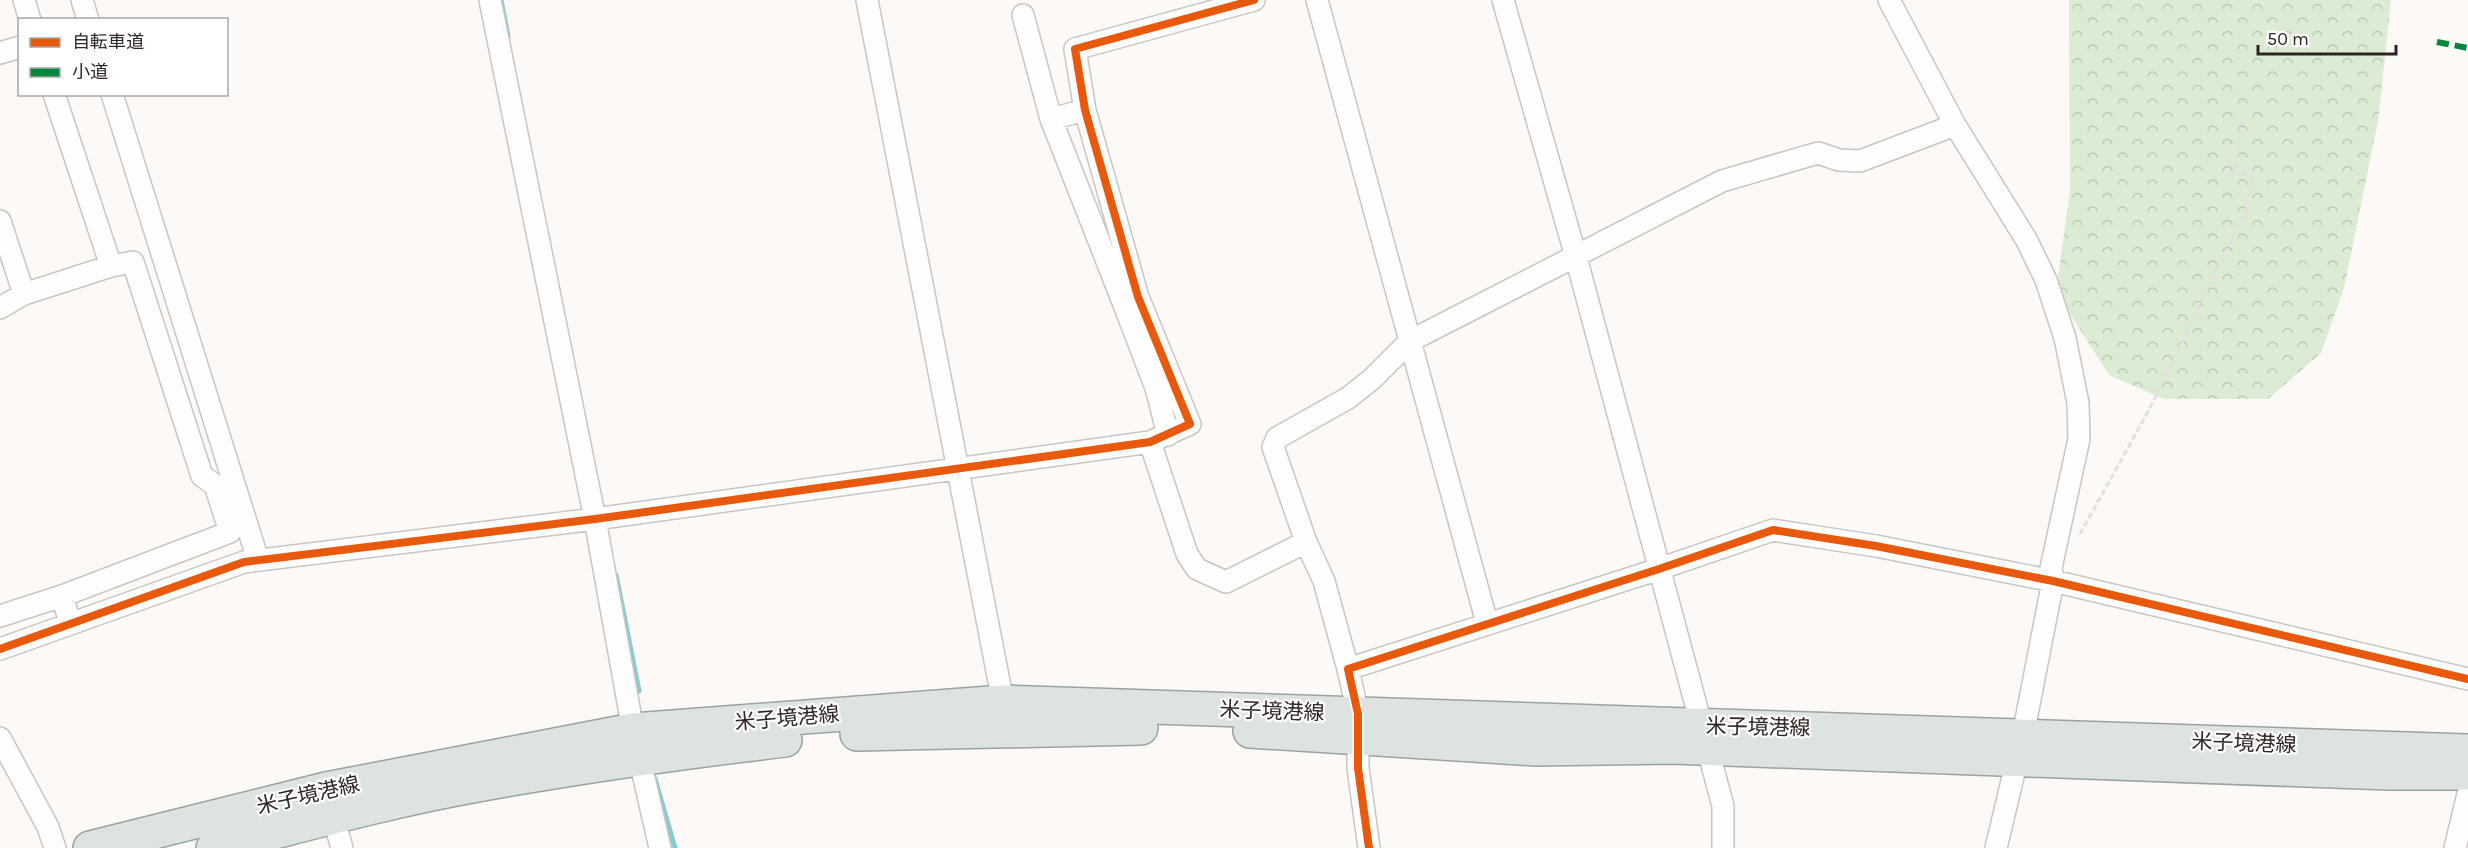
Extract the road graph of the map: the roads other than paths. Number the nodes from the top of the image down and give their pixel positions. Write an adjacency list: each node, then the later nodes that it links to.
1 (24, 0): 10 (street)
2 (82, 0): 11 (street)
3 (490, 0): 28 (street)
4 (867, 0): 27 (street)
5 (1254, 0): 16 (street)
6 (1317, 0): 25 (street)
7 (1503, 0): 20 (street)
8 (1889, 0): 18 (street)
9 (1023, 15): 17 (street)
10 (29, 18)
11 (87, 18)
12 (18, 48): 13 (street)
13 (0, 53)
14 (55, 96): 21 (street)
15 (113, 96): 30 (street)
16 (1085, 110): 17 (street); 23 (street)
17 (1052, 119): 23 (street)
18 (1955, 125): 20 (street); 32 (street)
19 (0, 221): 22 (street)
20 (1576, 257): 25 (street); 31 (street)
21 (111, 266): 22 (street); 33 (street)
22 (24, 294): 24 (street)
23 (1131, 300): 26 (street)
24 (0, 308)
25 (1410, 341): 29 (street); 36 (street)
26 (1159, 438): 27 (street); 29 (street)
27 (956, 470): 28 (street); 40 (street)
28 (595, 519): 30 (street); 44 (street)
29 (1306, 542): 38 (street)
30 (258, 560): 35 (street)
31 (1659, 569): 32 (street); 36 (street); 42 (street)
32 (2054, 581): 39 (street); 45 (street)
33 (62, 596): 34 (street); 35 (street)
34 (0, 616)
35 (70, 622): 37 (street)
36 (1487, 623): 38 (street)
37 (0, 649)
38 (1348, 669): 41 (street)
39 (2468, 679)
40 (1003, 702): 41 (main road, 米子境港線); 44 (main road, 米子境港線)
41 (1358, 727): 42 (main road, 米子境港線); 44 (main road, 米子境港線); 55 (street)
42 (1704, 737): 45 (main road, 米子境港線); 56 (street)
43 (0, 738): 50 (street)
44 (637, 744): 49 (main road, 米子境港線); 51 (main road, 米子境港線); 54 (street)
45 (2019, 747): 46 (main road, 米子境港線); 47 (main road, 米子境港線); 57 (street)
46 (2468, 751)
47 (2468, 773)
48 (2468, 794): 58 (street)
49 (333, 817): 52 (main road, 米子境港線); 53 (street)
50 (55, 848)
51 (90, 848)
52 (213, 848)
53 (342, 848)
54 (660, 848)
55 (1369, 848)
56 (1723, 848)
57 (1996, 848)
58 (2455, 848)

